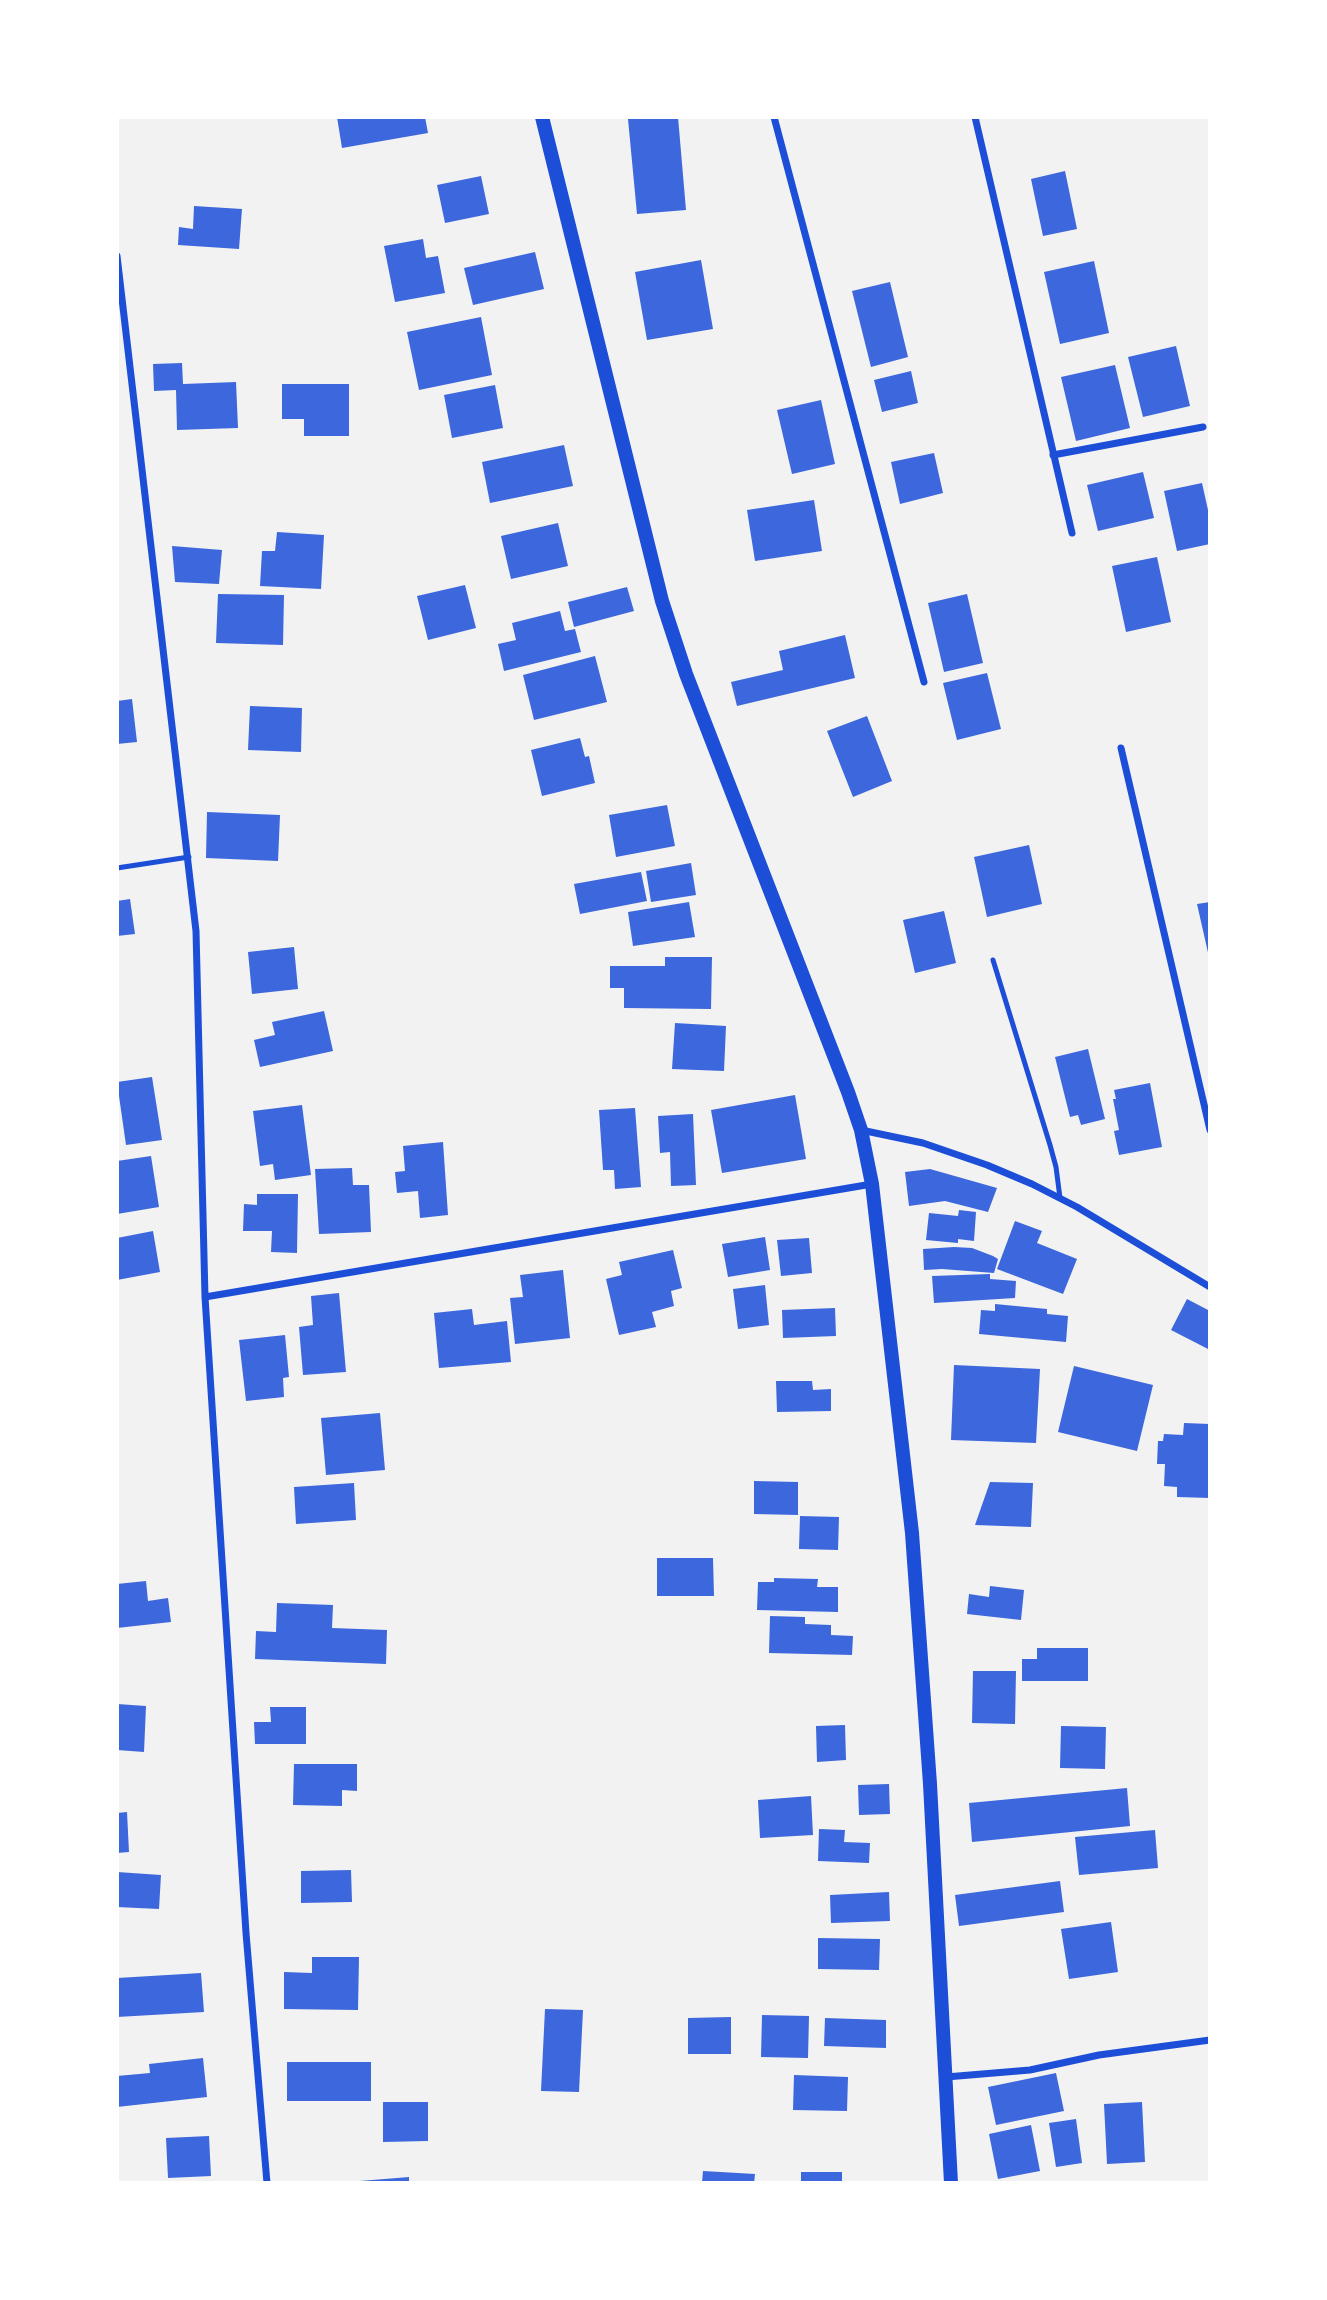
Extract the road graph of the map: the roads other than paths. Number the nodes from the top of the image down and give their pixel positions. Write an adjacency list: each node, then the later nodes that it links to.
1 (542, 117): 13 (main road)
2 (774, 117): 8 (street)
3 (975, 117): 6 (street)
4 (117, 256): 10 (street)
5 (1203, 426): 6 (street)
6 (1053, 456): 7 (street)
7 (1072, 533)
8 (924, 682)
9 (1121, 748): 14 (street)
10 (189, 857): 11 (lane); 18 (street)
11 (117, 868)
12 (993, 960): 16 (lane)
13 (860, 1130): 15 (main road); 16 (street)
14 (1210, 1130)
15 (872, 1184): 18 (street); 20 (main road)
16 (1060, 1198): 17 (street)
17 (1210, 1287)
18 (205, 1297): 21 (street)
19 (1210, 2040): 20 (street)
20 (946, 2077): 22 (main road)
21 (267, 2183)
22 (951, 2183)

